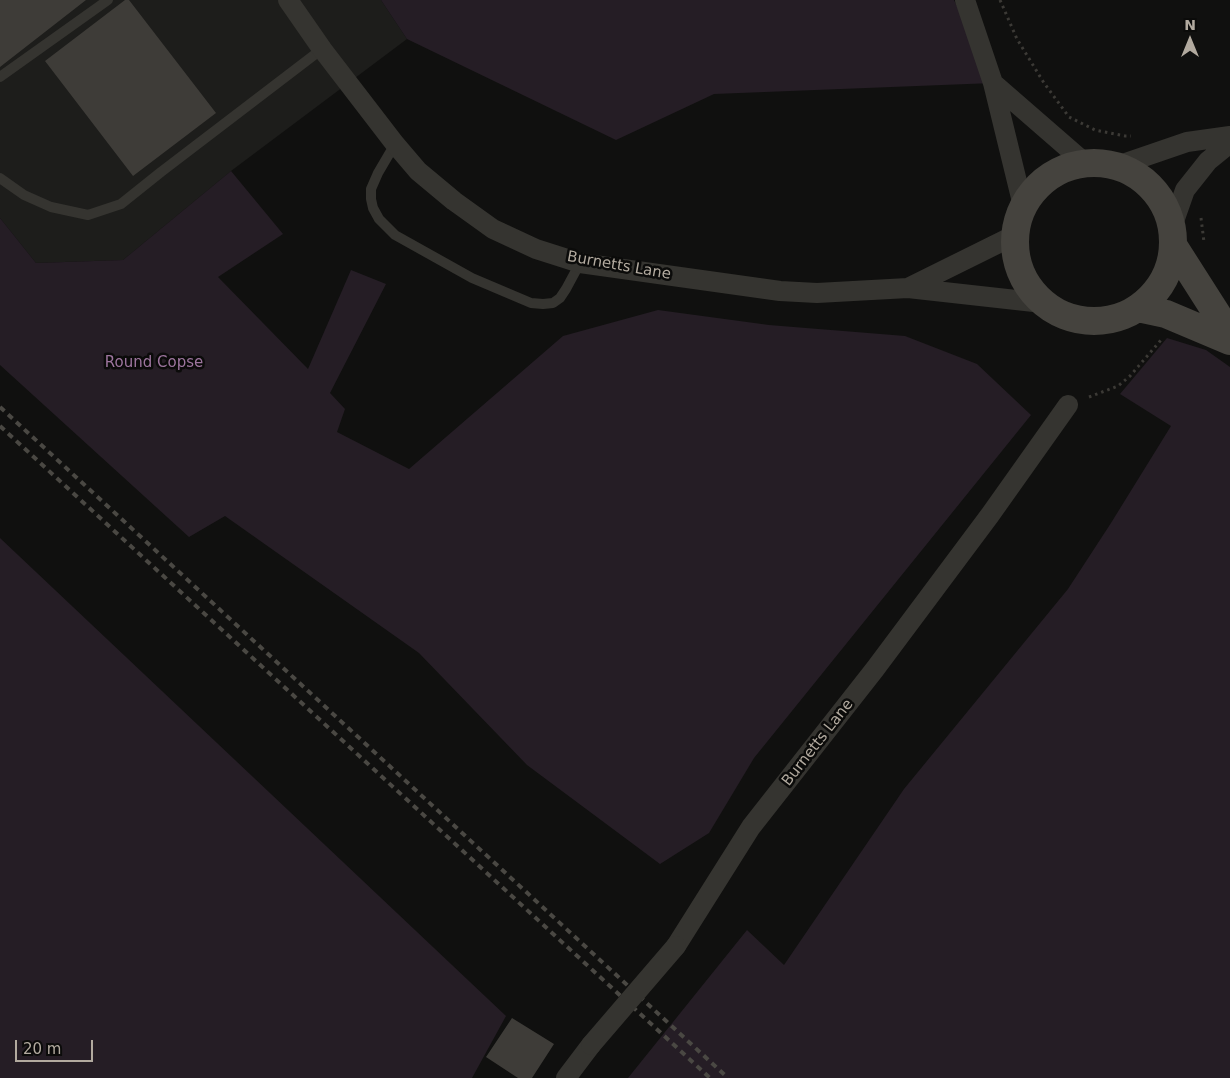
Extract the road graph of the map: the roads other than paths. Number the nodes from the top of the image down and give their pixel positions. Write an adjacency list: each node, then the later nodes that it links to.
1 (108, 0): 5 (lane)
2 (288, 0): 4 (street, Burnetts Lane)
3 (965, 0): 6 (street)
4 (322, 48): 9 (street, Burnetts Lane); 12 (lane)
5 (0, 77)
6 (993, 84): 10 (street); 13 (street)
7 (1230, 136): 11 (street)
8 (1230, 143): 15 (street)
9 (395, 144): 16 (street, Burnetts Lane); 16 (lane)
10 (1085, 163): 11 (street); 13 (street)
11 (1117, 166): 15 (street)
12 (0, 178)
13 (1023, 206): 14 (street)
14 (1015, 235): 17 (street, Burnetts Lane); 18 (street)
15 (1173, 236): 19 (street); 20 (street)
16 (580, 262): 17 (street, Burnetts Lane)
17 (908, 288): 18 (street, Burnetts Lane)
18 (1043, 303): 19 (street)
19 (1138, 308): 20 (street)
20 (1230, 340)
21 (1068, 405): 22 (street, Burnetts Lane, bridge)
22 (566, 1078)

